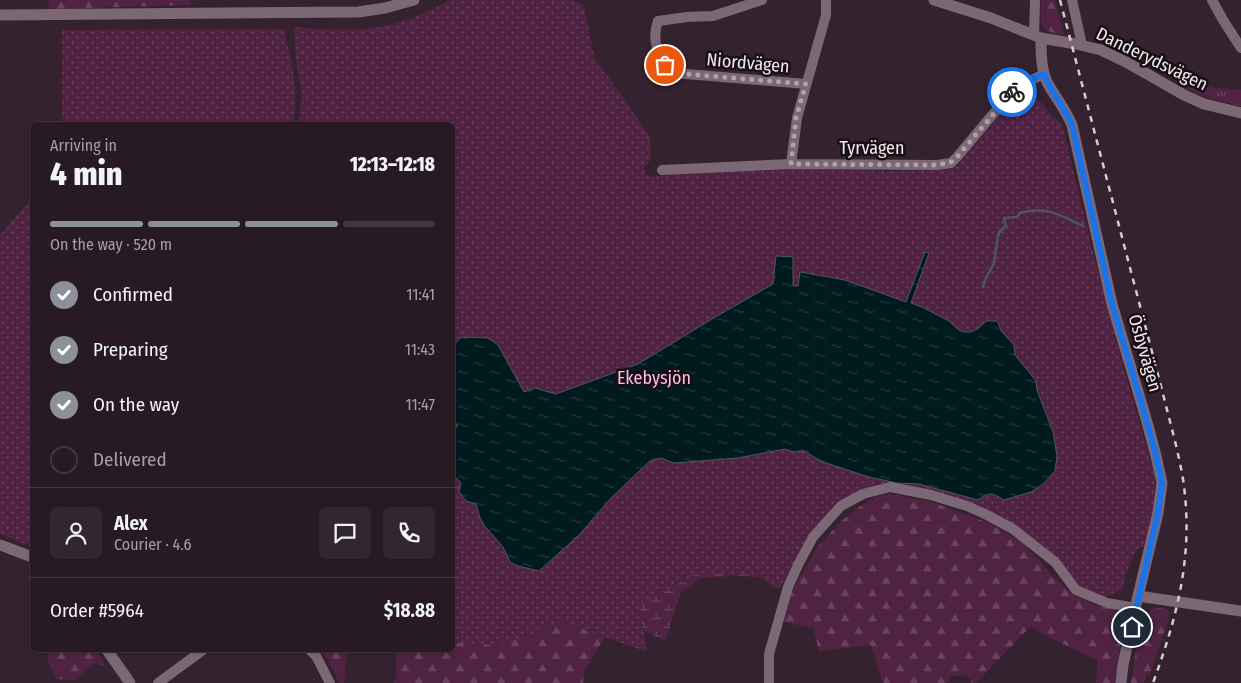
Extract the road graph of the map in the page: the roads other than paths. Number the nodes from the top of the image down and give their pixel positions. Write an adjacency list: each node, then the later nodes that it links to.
1 (414, 0): 8 (street)
2 (762, 0): 13 (street, Niordvägen)
3 (826, 0): 13 (street)
4 (934, 0): 9 (street, Danderydsvägen)
5 (1035, 0): 9 (street)
6 (1072, 0): 10 (street)
7 (1212, 0): 11 (street)
8 (0, 14)
9 (1038, 37): 10 (street, Danderydsvägen); 12 (street, Ösbyvägen)
10 (1082, 45): 14 (street, Danderydsvägen)
11 (1241, 48)
12 (1044, 74): 15 (street, Tyrvägen); 19 (street, Ösbyvägen)
13 (806, 84): 15 (street)
14 (1241, 113)
15 (791, 164): 16 (street, Tyrvägen)
16 (662, 170)
17 (0, 545): 18 (street)
18 (30, 556)
19 (1138, 596): 20 (street, Ösbyvägen); 21 (street)
20 (1136, 608): 28 (street); 29 (street, Ösbyvägen)
21 (1241, 610)
22 (107, 652): 25 (street)
23 (200, 652): 26 (street)
24 (312, 652): 27 (street)
25 (130, 683)
26 (158, 683)
27 (330, 683)
28 (769, 683)
29 (1121, 683)

